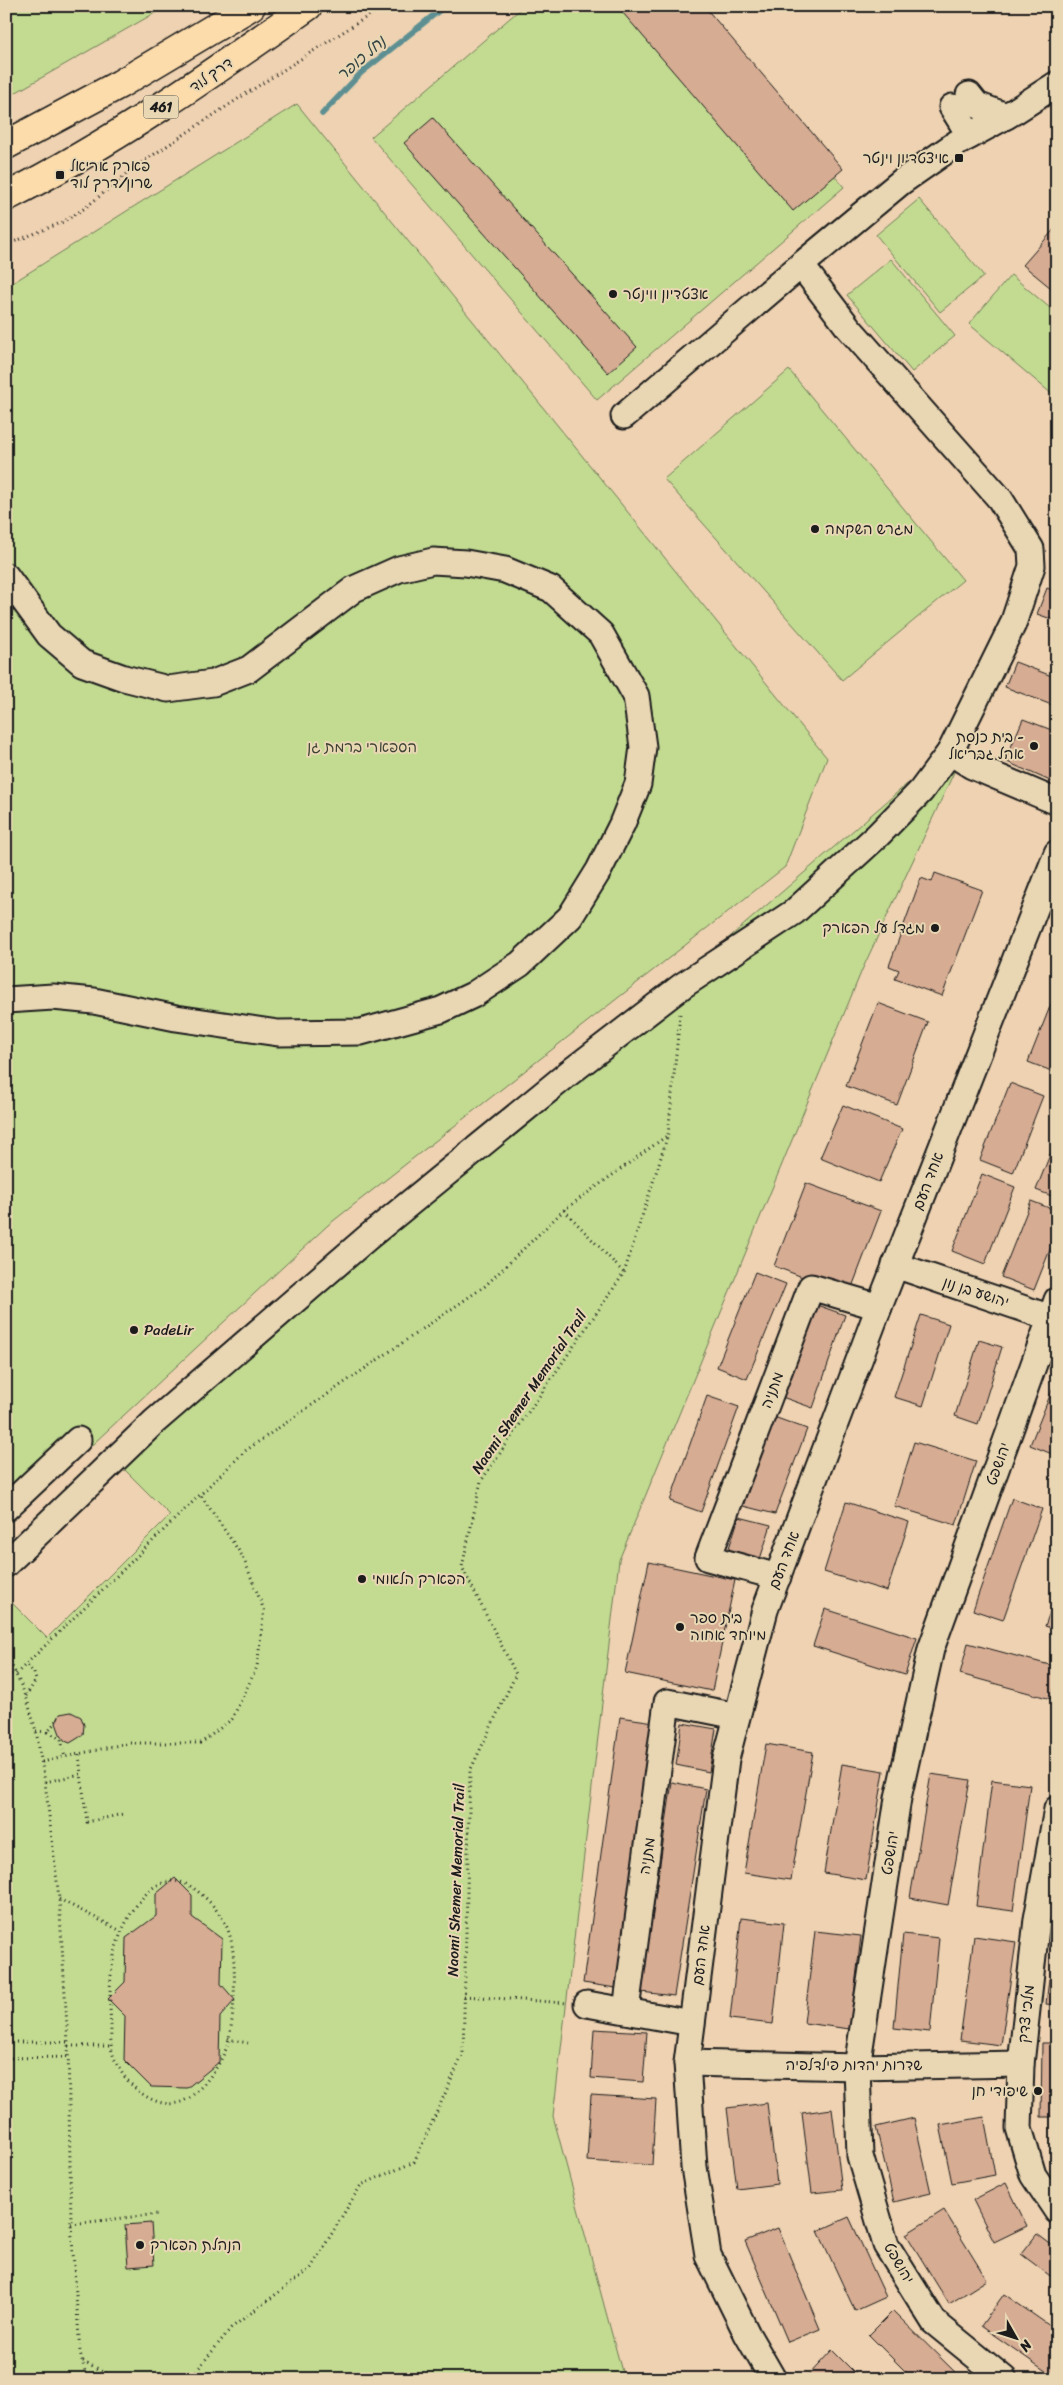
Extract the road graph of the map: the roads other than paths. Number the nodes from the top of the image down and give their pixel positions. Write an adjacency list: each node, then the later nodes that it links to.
1 (252, 6): 6 (main road, 461)
2 (308, 6): 7 (main road, דרך לוד / 461)
3 (1057, 84): 4 (street)
4 (1006, 116): 5 (street); 5 (street)
5 (970, 136): 8 (street)
6 (6, 144)
7 (6, 197)
8 (801, 264): 9 (street); 11 (street)
9 (624, 416)
10 (6, 576): 14 (street)
11 (950, 752): 12 (street); 20 (street)
12 (1057, 802)
13 (1057, 853): 15 (street, אחד העם)
14 (6, 1000)
15 (895, 1265): 16 (street, אחד העם); 17 (street, יהושע בן נון)
16 (878, 1307): 21 (street, אחד העם); 21 (street, מתניה)
17 (1055, 1312): 30 (street, יהושפט)
18 (78, 1440): 19 (street)
19 (6, 1508)
20 (6, 1564)
21 (778, 1577): 22 (street, אחד העם)
22 (738, 1716): 26 (street, מתניה); 27 (street, אחד העם)
23 (1057, 1809): 24 (street, מלכי צדק)
24 (1047, 1921): 29 (street, מלכי צדק)
25 (587, 2004): 26 (street)
26 (626, 2010): 27 (street)
27 (692, 2023): 28 (street, אחד העם)
28 (687, 2063): 30 (street, שדרות יהדות פילדלפיה); 32 (street, אחד העם)
29 (1021, 2064): 30 (street, שדרות יהדות פילדלפיה); 31 (street, מלכי צדק)
30 (856, 2067): 33 (street, יהושפט)
31 (1057, 2211)
32 (773, 2379)
33 (1004, 2379)

